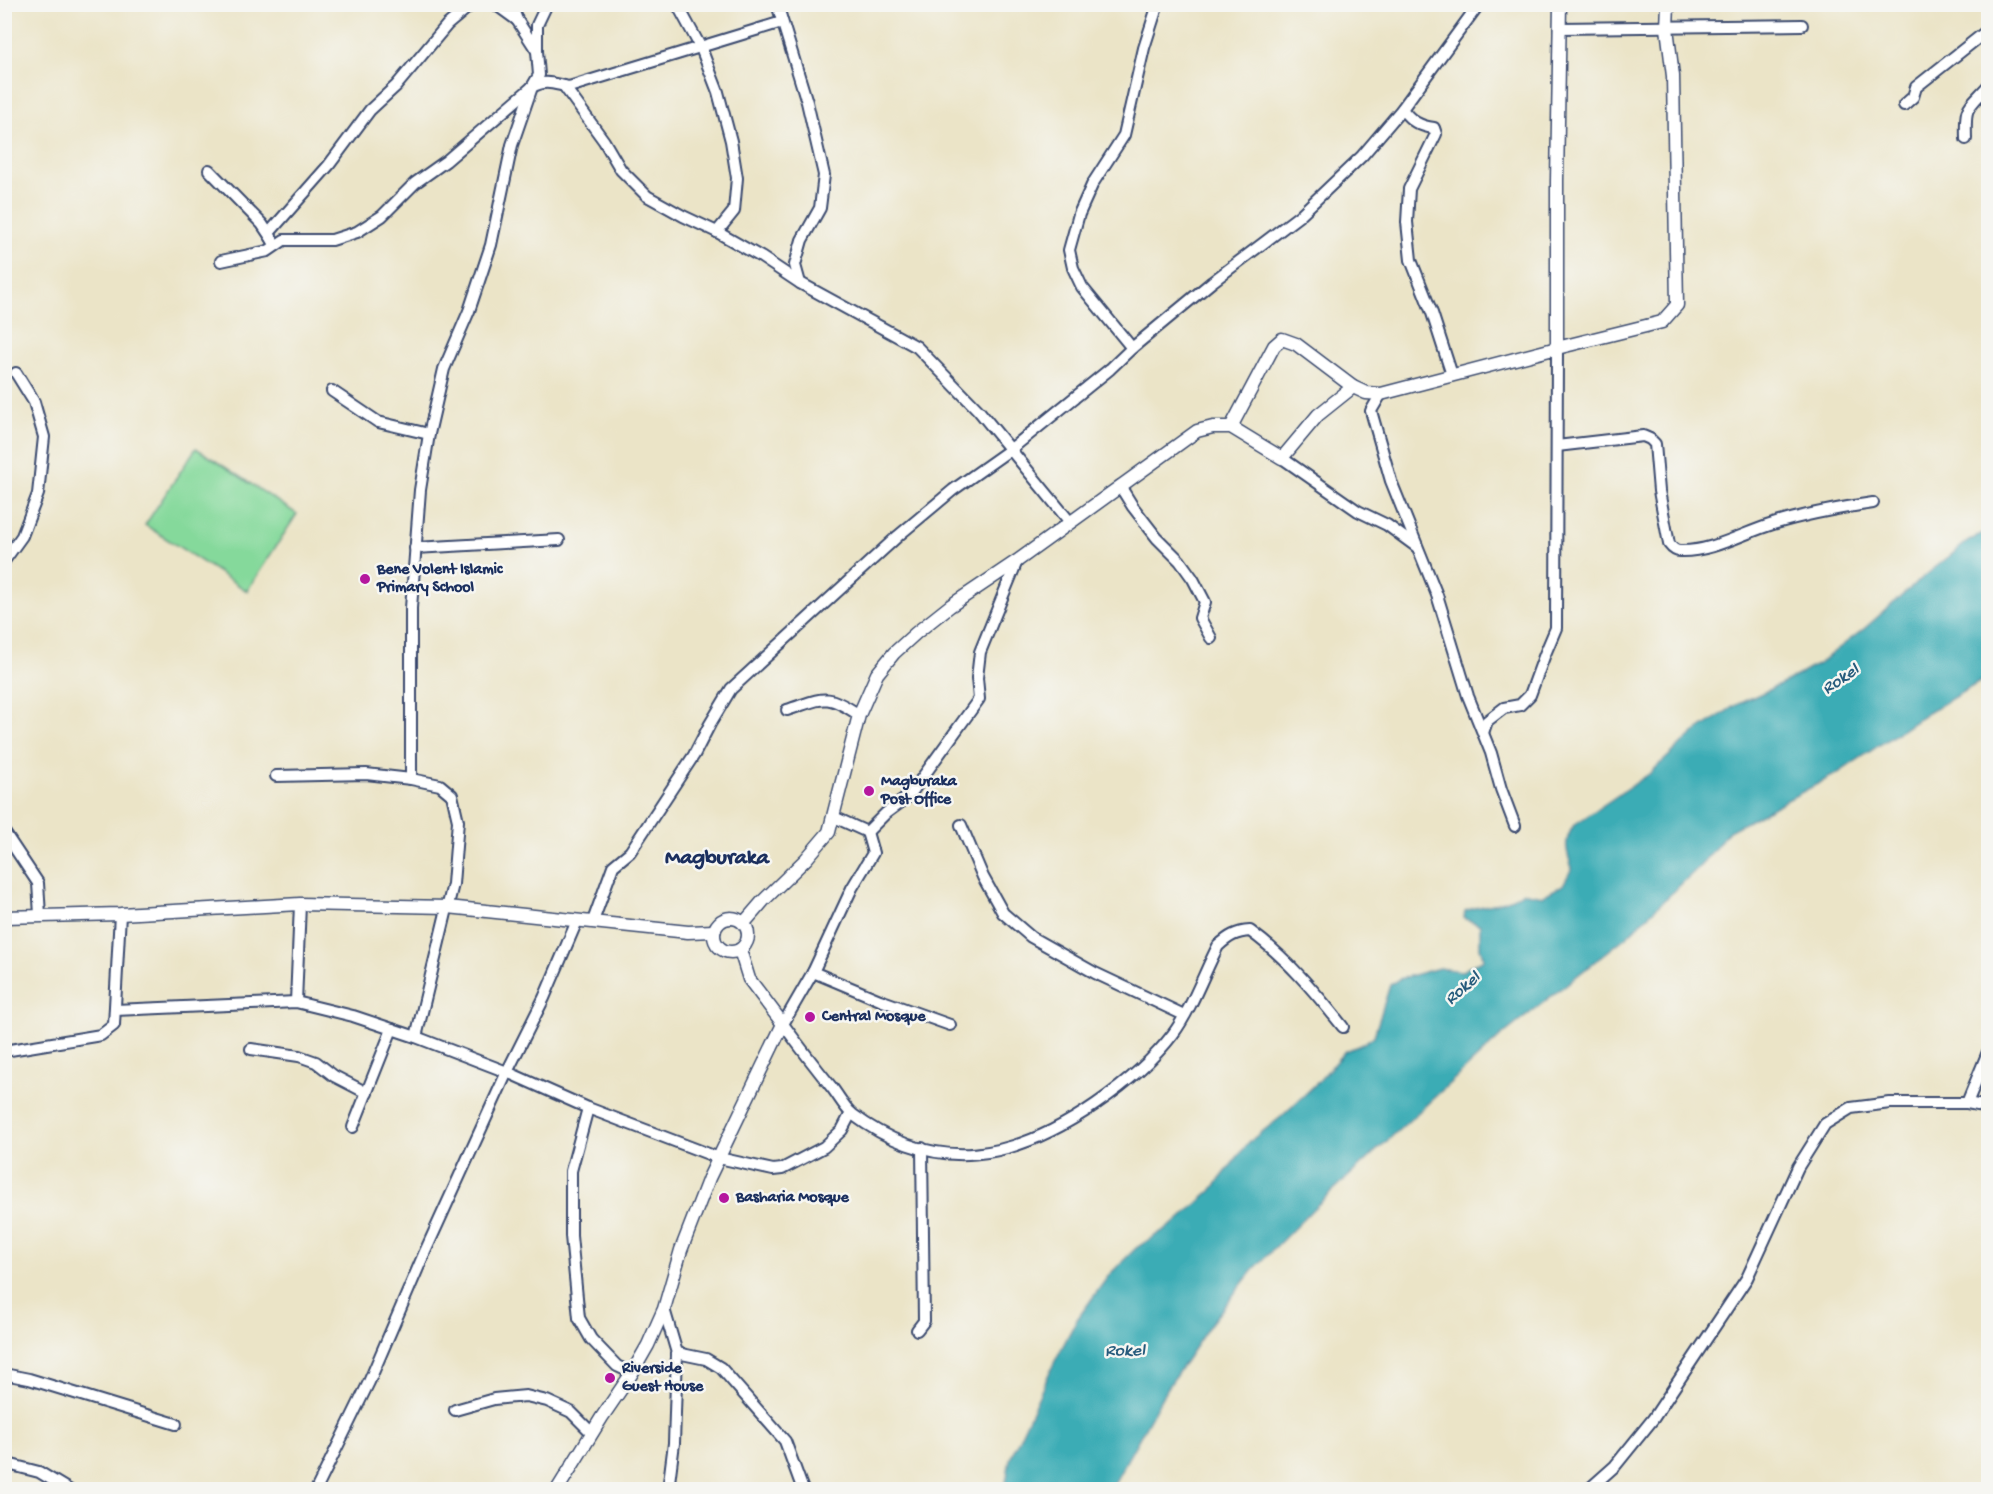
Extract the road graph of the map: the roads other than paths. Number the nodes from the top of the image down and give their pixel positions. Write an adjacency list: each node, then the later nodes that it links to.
1 (472, 4): 27 (street)
2 (495, 4): 11 (street)
3 (511, 4): 11 (street)
4 (546, 4): 18 (street)
5 (677, 4): 17 (street)
6 (777, 4): 12 (street)
7 (1158, 4): 30 (street)
8 (1479, 4): 23 (street)
9 (1560, 4): 14 (street)
10 (1668, 4): 15 (street)
11 (517, 20): 18 (street)
12 (782, 22): 17 (street); 29 (street)
13 (1802, 26): 15 (street)
14 (1559, 28): 15 (street); 31 (street)
15 (1667, 28): 31 (street)
16 (1989, 30): 22 (street)
17 (701, 48): 19 (street); 26 (street)
18 (537, 51): 21 (street)
19 (564, 86): 21 (street); 26 (street)
20 (1989, 86): 24 (street)
21 (532, 87): 27 (street); 38 (street)
22 (1904, 105)
23 (1402, 109): 30 (street); 33 (street)
24 (1966, 139)
25 (209, 170): 27 (street)
26 (717, 232): 29 (street)
27 (275, 245): 28 (street)
28 (221, 261)
29 (800, 283): 40 (street)
30 (1132, 348): 40 (street)
31 (1557, 348): 33 (street); 39 (street)
32 (16, 373): 48 (street)
33 (1452, 375): 36 (street)
34 (1353, 387): 36 (street); 37 (street); 41 (street)
35 (332, 391): 38 (street)
36 (1381, 394): 46 (street)
37 (1231, 427): 41 (street); 42 (street)
38 (429, 434): 47 (street)
39 (1557, 446): 43 (street); 53 (street)
40 (1011, 449): 44 (street); 67 (street)
41 (1282, 458): 46 (street)
42 (1120, 486): 44 (street); 50 (street)
43 (1873, 502)
44 (1070, 522): 49 (street)
45 (559, 540): 47 (street)
46 (1417, 547): 53 (street)
47 (415, 548): 55 (street)
48 (4, 561)
49 (1017, 561): 52 (street); 60 (street)
50 (1211, 638)
51 (787, 710): 52 (street)
52 (859, 715): 56 (street)
53 (1483, 733): 58 (street)
54 (276, 776): 55 (street)
55 (411, 779): 62 (street)
56 (834, 817): 60 (street); 68 (street)
57 (961, 825): 74 (street)
58 (1515, 826)
59 (4, 832): 64 (street)
60 (867, 832): 71 (street)
61 (300, 904): 62 (street); 63 (street); 72 (street)
62 (448, 907): 66 (street); 79 (street)
63 (120, 914): 64 (street); 73 (street)
64 (40, 915): 65 (street)
65 (4, 917)
66 (578, 921): 67 (street); 83 (street)
67 (593, 921): 69 (street)
68 (744, 923): 69 (street); 70 (street)
69 (714, 931): 70 (street)
70 (740, 950): 75 (street)
71 (813, 972): 75 (street); 76 (street)
72 (296, 1002): 73 (street); 78 (street)
73 (115, 1010): 81 (street)
74 (1184, 1015): 77 (street); 90 (street)
75 (783, 1024): 88 (street); 91 (street)
76 (950, 1025)
77 (1343, 1027)
78 (392, 1029): 79 (street); 84 (street)
79 (416, 1037): 83 (street)
80 (251, 1049): 84 (street)
81 (4, 1051)
82 (1989, 1052): 85 (street)
83 (507, 1072): 87 (street); 104 (street)
84 (367, 1093): 89 (street)
85 (1967, 1103): 86 (street); 108 (street)
86 (1989, 1107)
87 (588, 1108): 91 (street); 95 (street)
88 (851, 1113): 90 (street); 91 (street)
89 (353, 1127)
90 (922, 1148): 93 (street)
91 (719, 1158): 92 (street)
92 (664, 1309): 94 (street); 95 (street)
93 (917, 1330)
94 (677, 1353): 100 (street); 106 (street)
95 (632, 1373): 99 (street)
96 (4, 1374): 98 (street)
97 (455, 1410): 99 (street)
98 (176, 1424)
99 (592, 1433): 105 (street)
100 (786, 1441): 101 (street); 107 (street)
101 (798, 1462)
102 (4, 1463): 103 (street)
103 (69, 1490)
104 (316, 1490)
105 (557, 1490)
106 (668, 1490)
107 (803, 1490)
108 (1588, 1490)

